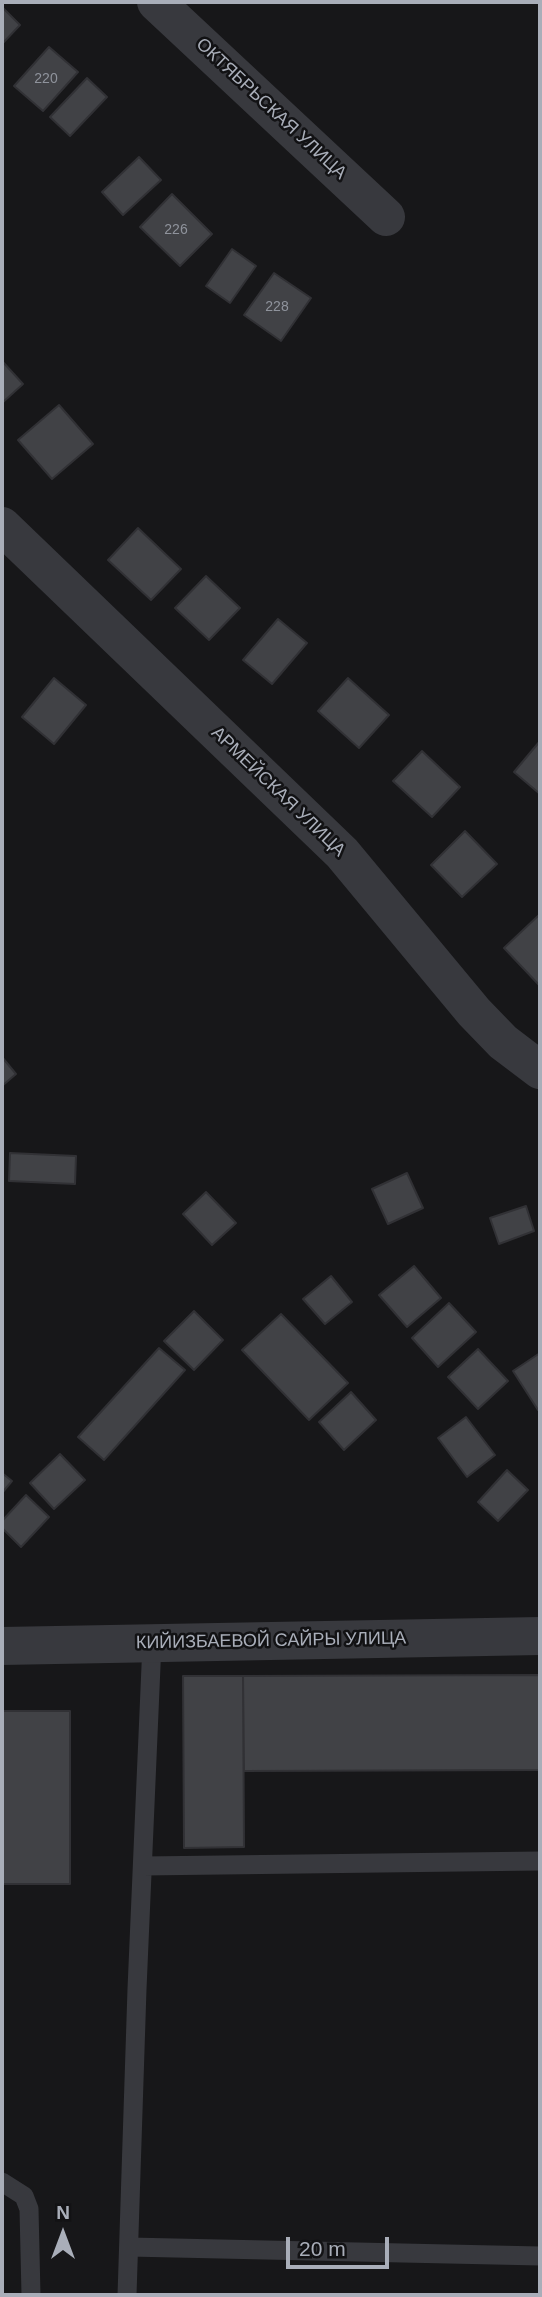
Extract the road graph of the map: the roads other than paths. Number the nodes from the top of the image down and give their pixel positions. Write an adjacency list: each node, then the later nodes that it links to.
1 (156, 2): 2 (street, ОКТЯБРЬСКАЯ УЛИЦА)
2 (386, 217)
3 (2, 526): 4 (street, АРМЕЙСКАЯ УЛИЦА)
4 (540, 1070)
5 (540, 1636): 6 (street, КИЙИЗБАЕВОЙ САЙРЫ УЛИЦА)
6 (152, 1643): 7 (street, КИЙИЗБАЕВОЙ САЙРЫ УЛИЦА); 9 (lane)
7 (2, 1646)
8 (540, 1861): 9 (lane)
9 (143, 1866): 11 (lane)
10 (2, 2182): 13 (lane)
11 (129, 2247): 12 (lane); 14 (lane)
12 (540, 2256)
13 (31, 2295)
14 (127, 2295)

